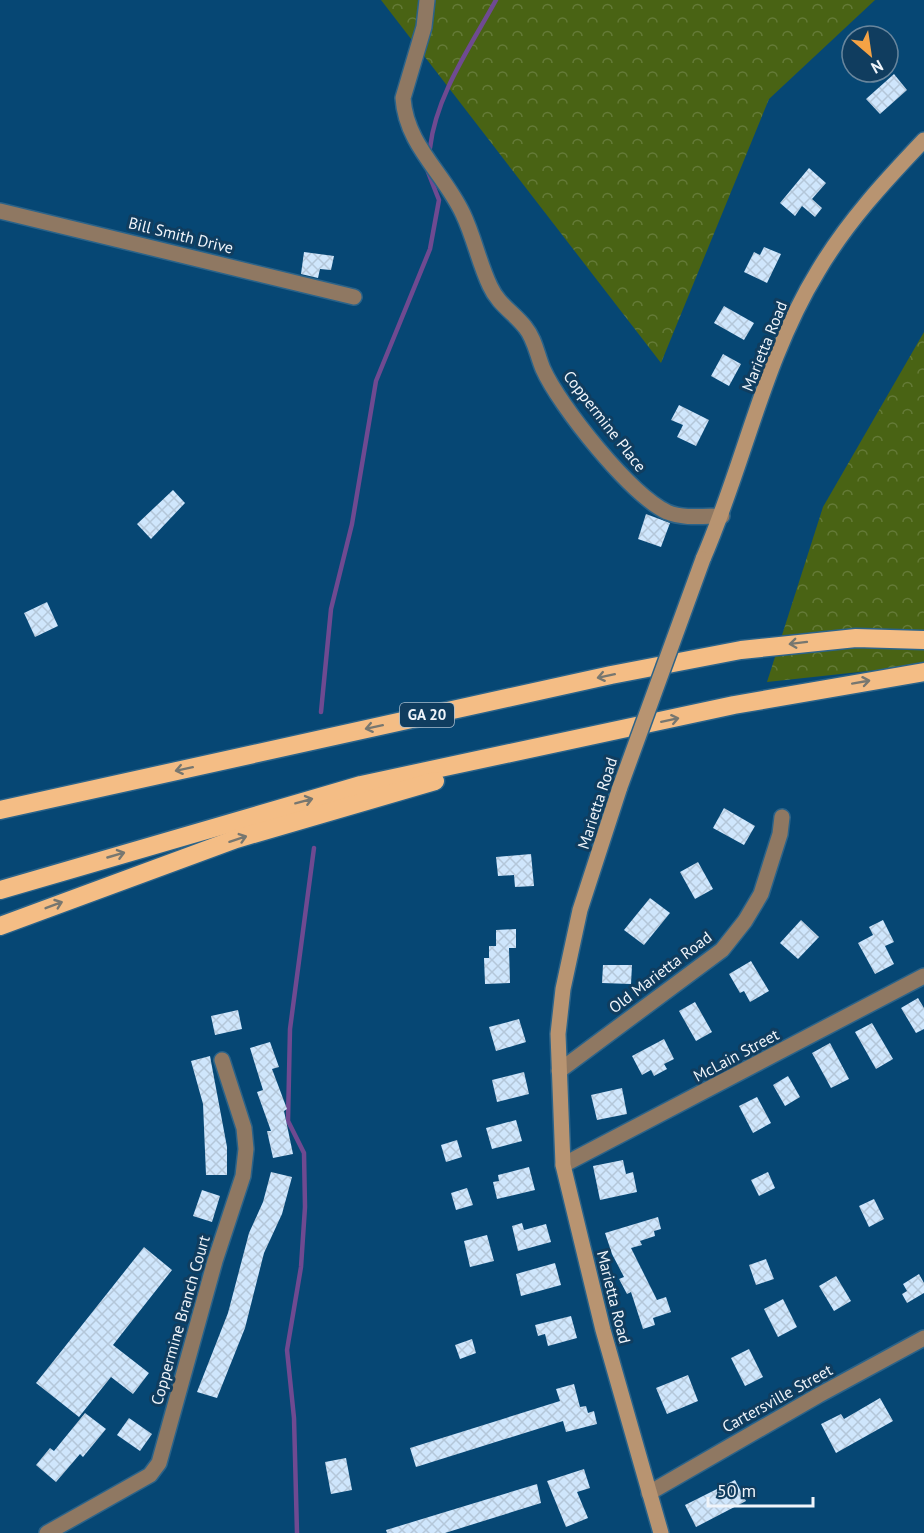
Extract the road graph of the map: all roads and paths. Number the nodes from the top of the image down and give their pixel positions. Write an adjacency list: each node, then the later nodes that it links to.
1 (427, 0): 5 (street, Coppermine Place)
2 (924, 140): 5 (street, Marietta Road)
3 (0, 211): 4 (street, Bill Smith Drive)
4 (354, 297)
5 (722, 516): 15 (street, Marietta Road, bridge)
6 (924, 640): 9 (highway, GA 20, one-way to 9)
7 (924, 672): 8 (highway, one-way to 7)
8 (592, 737): 11 (highway, one-way to 8); 12 (highway, one-way to 8)
9 (0, 810)
10 (782, 817): 15 (street, Old Marietta Road)
11 (0, 890)
12 (0, 926)
13 (924, 976): 16 (street, McLain Street)
14 (222, 1060): 19 (street, Coppermine Branch Court)
15 (559, 1071): 16 (street, Marietta Road)
16 (564, 1164): 18 (street, Marietta Road)
17 (924, 1338): 18 (street, Cartersville Street)
18 (649, 1493): 20 (street, Marietta Road)
19 (47, 1533)
20 (661, 1533)

